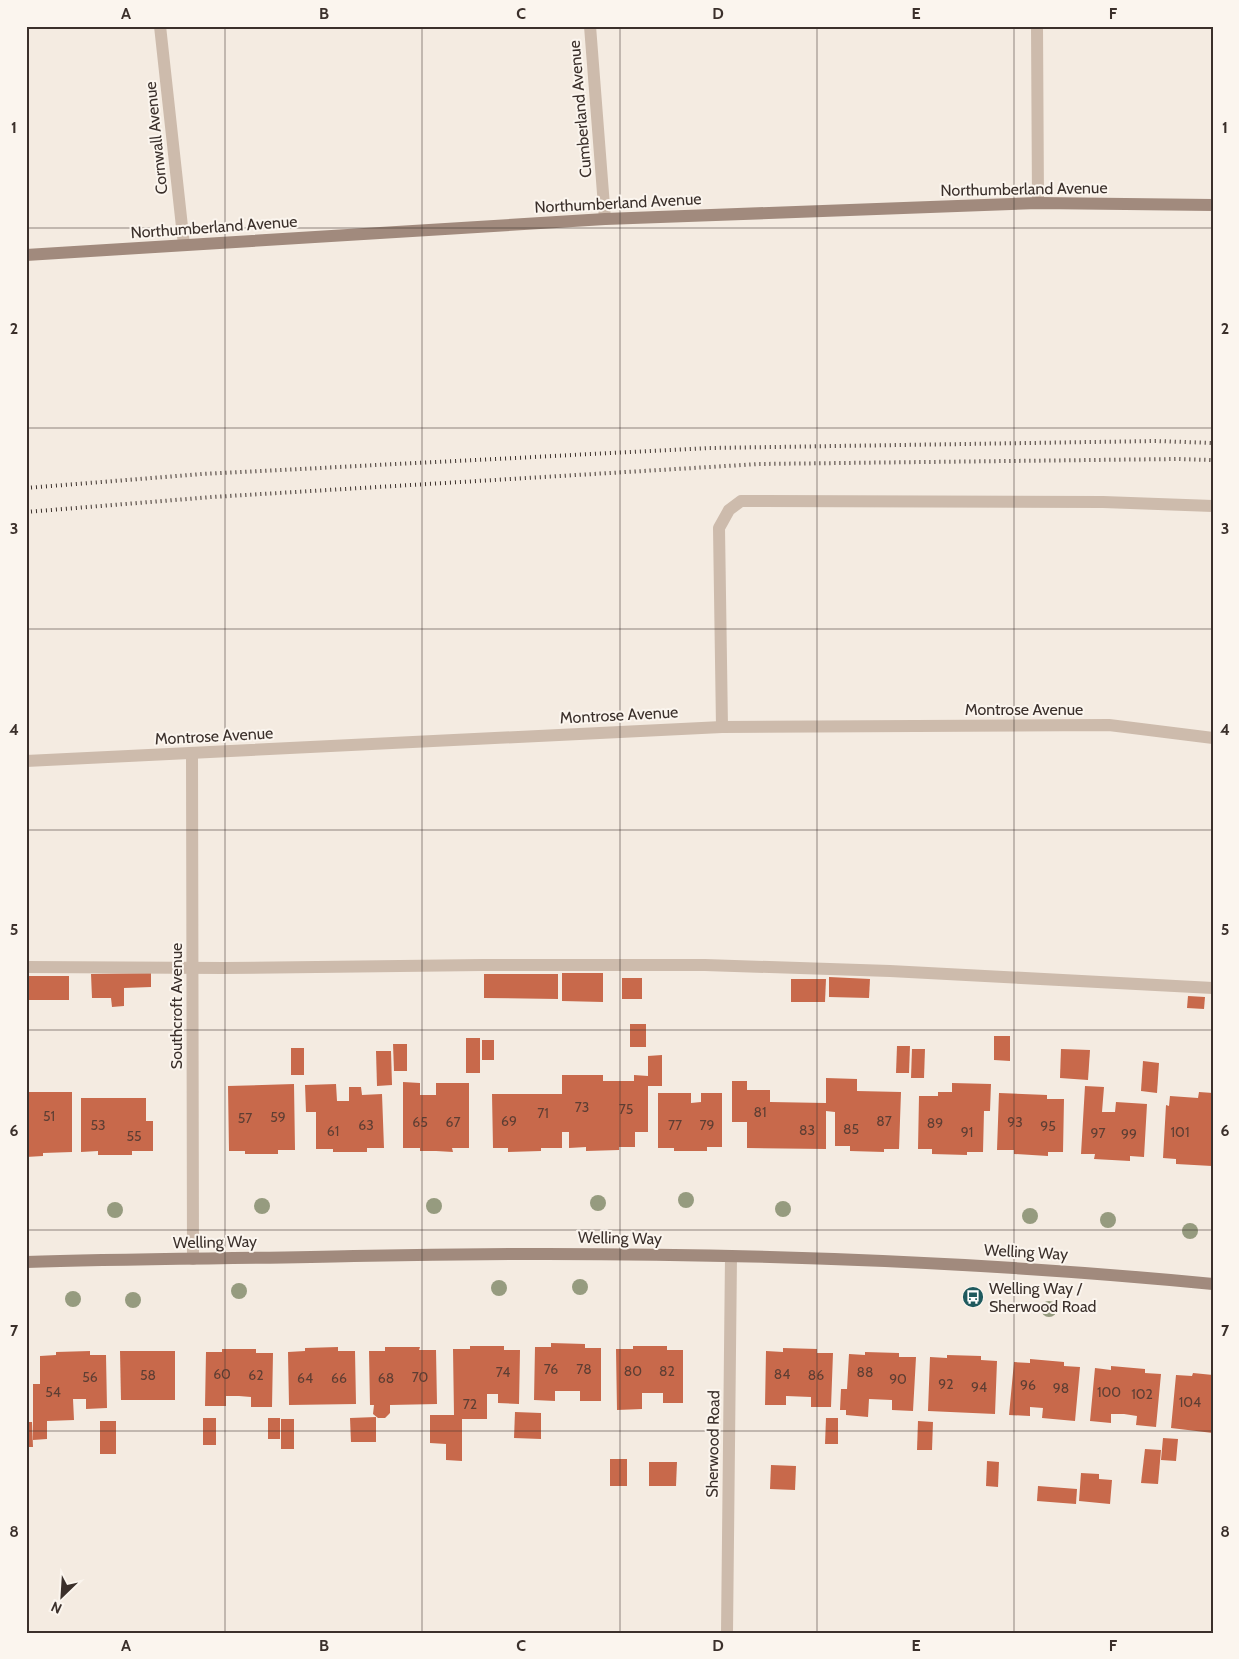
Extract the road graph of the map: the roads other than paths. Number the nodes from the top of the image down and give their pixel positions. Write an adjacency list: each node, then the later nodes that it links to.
1 (160, 26): 7 (street, Cornwall Avenue)
2 (590, 26): 6 (street, Cumberland Avenue)
3 (1037, 26): 4 (street)
4 (1038, 203): 5 (street, Northumberland Avenue); 6 (street, Northumberland Avenue)
5 (1213, 205)
6 (605, 219): 7 (street, Northumberland Avenue)
7 (184, 245): 8 (street, Northumberland Avenue)
8 (26, 255)
9 (1213, 506): 10 (street)
10 (722, 726): 11 (street, Montrose Avenue); 12 (street, Montrose Avenue)
11 (1213, 738)
12 (192, 753): 13 (street, Montrose Avenue); 15 (street, Southcroft Avenue)
13 (26, 761)
14 (26, 967): 15 (street)
15 (192, 968): 16 (street); 18 (street, Southcroft Avenue)
16 (1213, 988)
17 (731, 1256): 18 (street, Welling Way); 20 (street, Welling Way); 21 (street, Sherwood Road)
18 (193, 1259): 19 (street, Welling Way)
19 (26, 1262)
20 (1213, 1284)
21 (727, 1633)

